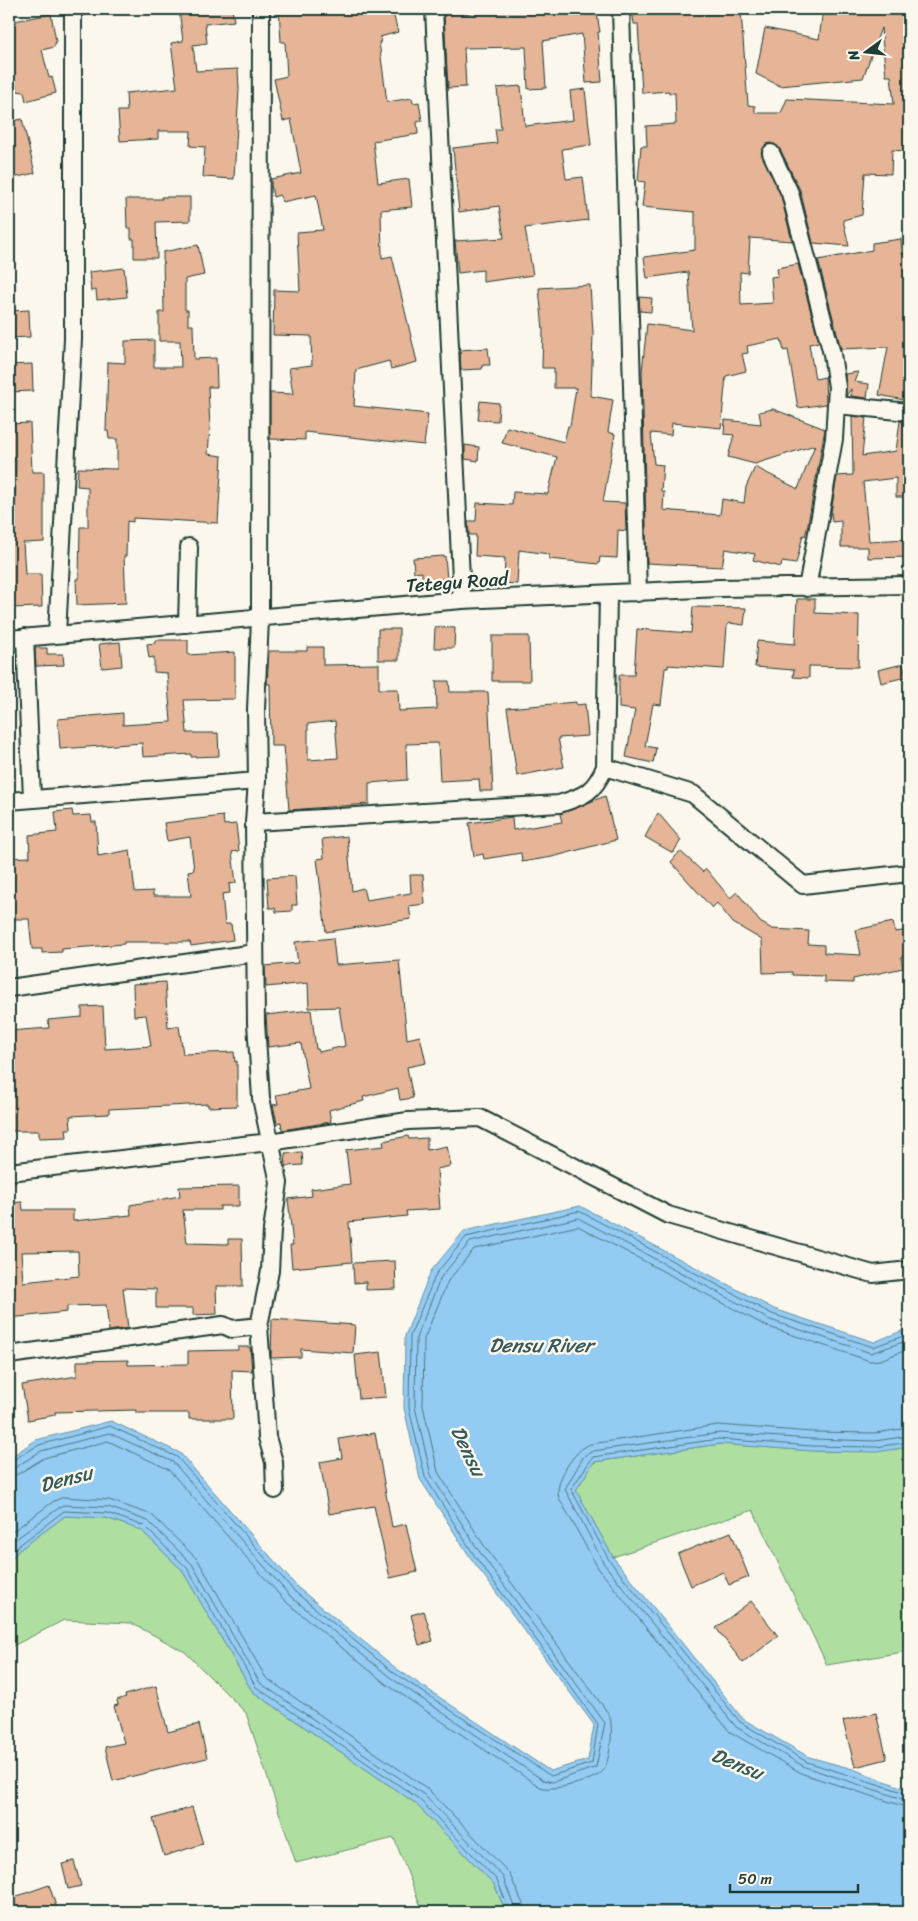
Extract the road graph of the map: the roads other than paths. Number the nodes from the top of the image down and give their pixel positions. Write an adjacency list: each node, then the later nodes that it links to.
1 (73, 9): 16 (street)
2 (261, 9): 14 (street)
3 (434, 9): 13 (street)
4 (621, 9): 11 (street)
5 (771, 153): 6 (street)
6 (837, 405): 7 (street); 10 (street)
7 (909, 412)
8 (189, 548): 15 (street)
9 (909, 585): 10 (street, Tetegu Road)
10 (808, 588): 11 (street, Tetegu Road)
11 (638, 593): 12 (street, Tetegu Road)
12 (608, 594): 13 (street, Tetegu Road); 18 (street)
13 (462, 600): 14 (street, Tetegu Road)
14 (260, 619): 15 (street, Tetegu Road); 19 (street)
15 (187, 624): 16 (street, Tetegu Road)
16 (57, 634): 17 (street, Tetegu Road)
17 (17, 638): 20 (street)
18 (605, 768): 22 (street); 23 (street)
19 (257, 781): 20 (street); 22 (street)
20 (32, 798): 21 (street)
21 (9, 801)
22 (254, 822): 24 (street)
23 (909, 873)
24 (255, 953): 25 (street); 26 (street)
25 (9, 988)
26 (270, 1142): 27 (street); 28 (street); 29 (street)
27 (9, 1172)
28 (909, 1270)
29 (259, 1326): 30 (street); 31 (street)
30 (9, 1355)
31 (275, 1490)

